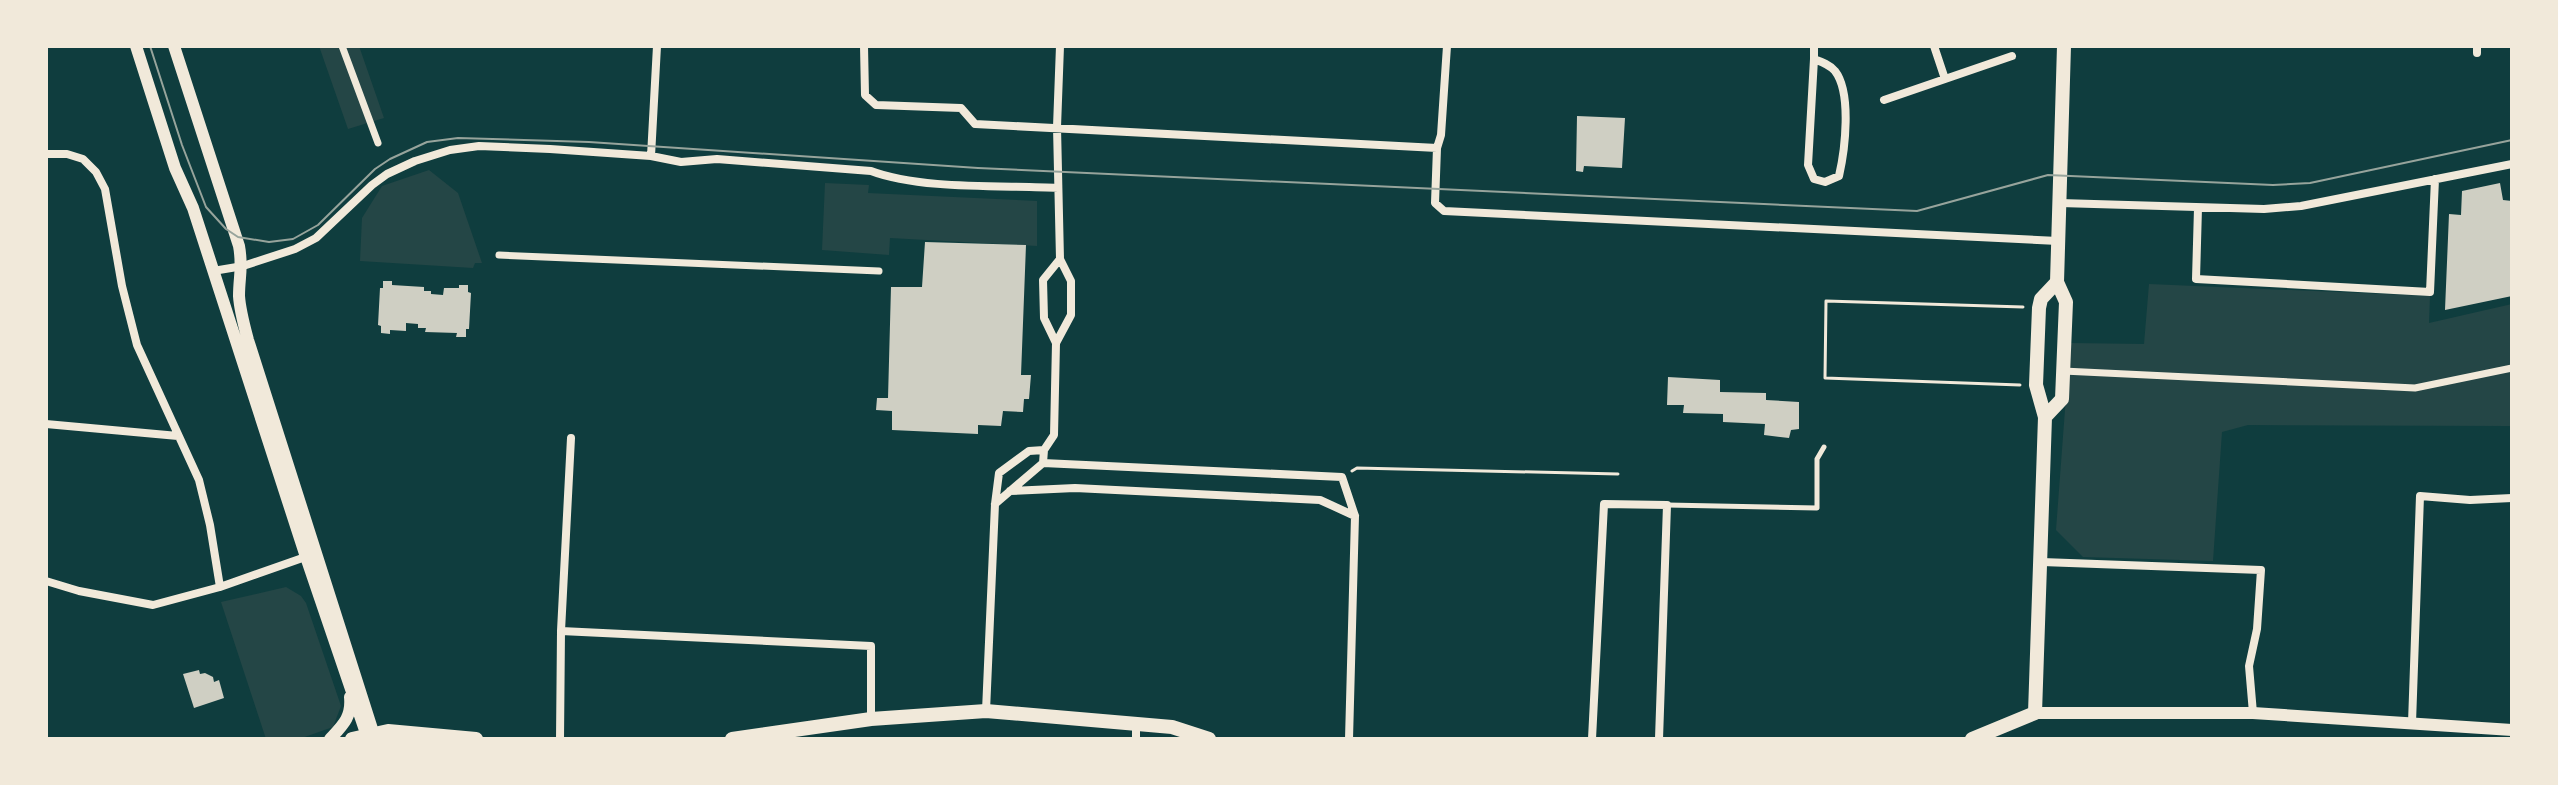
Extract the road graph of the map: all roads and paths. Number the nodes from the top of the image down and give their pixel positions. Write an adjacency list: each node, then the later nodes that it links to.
1 (136, 46): 29 (street)
2 (174, 46): 28 (street)
3 (342, 46): 16 (street)
4 (657, 46): 19 (street)
5 (864, 46): 15 (street)
6 (1060, 46): 15 (street)
7 (1447, 46): 17 (street)
8 (1814, 46): 12 (street)
9 (1934, 46): 13 (street)
10 (2064, 46): 23 (main road)
11 (2012, 56): 13 (street)
12 (1814, 59): 12 (street)
13 (1945, 79): 14 (street)
14 (1884, 100)
15 (1057, 127): 17 (street); 22 (street)
16 (378, 143)
17 (1437, 148): 25 (street)
18 (46, 154): 39 (street)
19 (651, 156): 22 (street); 28 (street)
20 (2512, 164): 21 (street)
21 (2435, 179): 24 (street); 24 (street)
22 (1058, 188): 27 (street)
23 (2060, 203): 24 (street); 25 (main road)
24 (2198, 208)
25 (2058, 241): 31 (main road)
26 (499, 255): 30 (street)
27 (1060, 259): 33 (street); 33 (street)
28 (243, 266): 29 (street); 51 (street)
29 (213, 271): 51 (street)
30 (879, 271)
31 (2057, 282): 32 (main road); 35 (main road)
32 (2039, 308): 36 (main road); 36 (path)
33 (1056, 343): 42 (street)
34 (2512, 368): 35 (street)
35 (2063, 371): 37 (main road)
36 (2036, 385): 37 (main road)
37 (2045, 417): 52 (main road)
38 (46, 424): 39 (street)
39 (178, 436): 54 (street)
40 (571, 438): 55 (street)
41 (1824, 447): 49 (lane)
42 (1044, 450): 43 (street); 48 (street)
43 (1043, 463): 45 (street); 46 (street)
44 (1618, 474): 45 (path)
45 (1342, 477): 50 (street)
46 (1009, 492): 48 (street); 50 (street)
47 (2512, 498): 62 (street)
48 (995, 504): 57 (street)
49 (1667, 505): 72 (street); 73 (street)
50 (1355, 516): 71 (street)
51 (311, 555): 54 (street); 56 (street); 64 (street)
52 (2042, 562): 58 (main road); 59 (street)
53 (46, 581): 54 (street)
54 (220, 587)
55 (561, 631): 60 (street); 67 (street)
56 (342, 663): 64 (street); 65 (street)
57 (986, 711): 60 (main road); 61 (main road)
58 (2035, 713): 59 (street); 74 (main road)
59 (2253, 713): 62 (street)
60 (871, 719): 68 (main road)
61 (1136, 723): 69 (street); 70 (main road)
62 (2412, 723): 63 (street)
63 (2512, 730)
64 (367, 737): 66 (main road)
65 (330, 739)
66 (476, 739)
67 (560, 739)
68 (732, 739)
69 (1136, 739)
70 (1209, 739)
71 (1349, 739)
72 (1592, 739)
73 (1659, 739)
74 (1972, 739)

